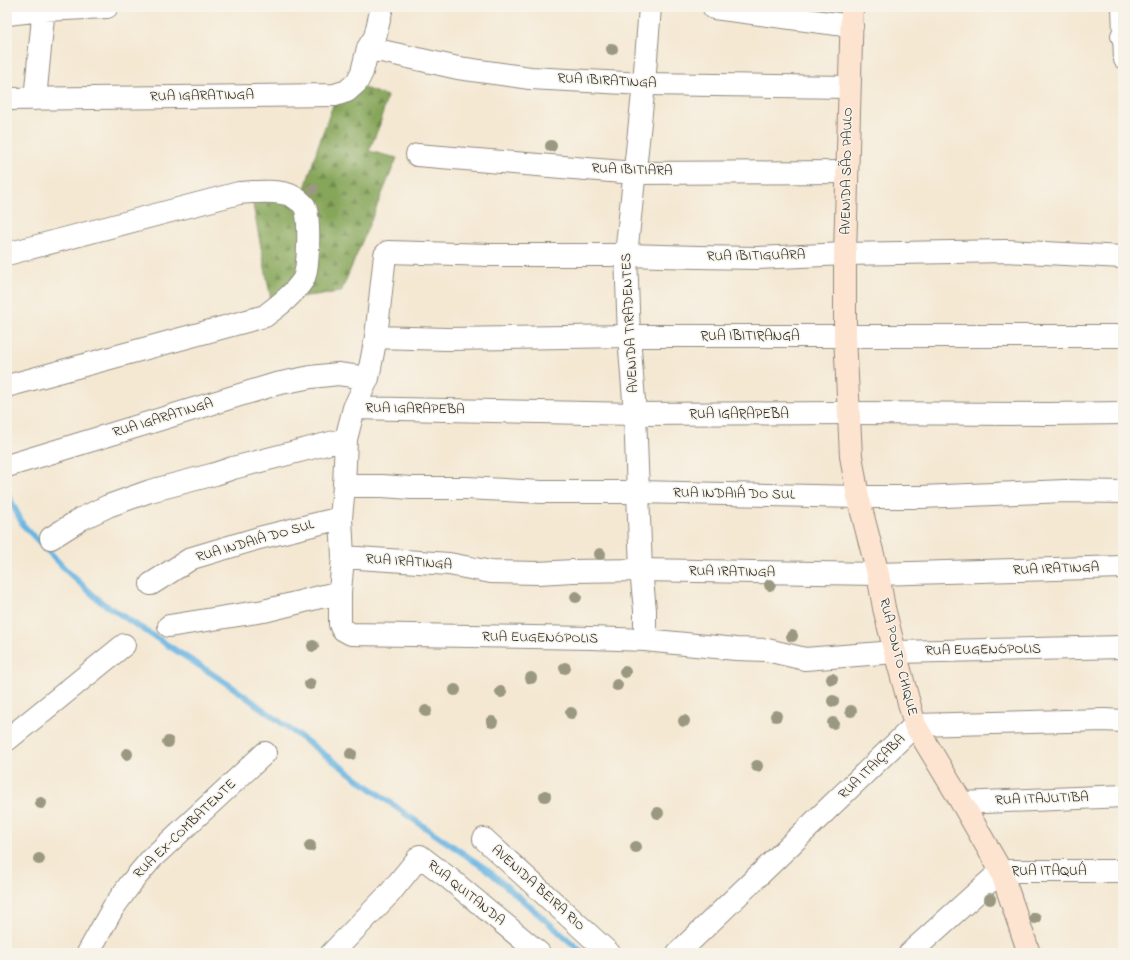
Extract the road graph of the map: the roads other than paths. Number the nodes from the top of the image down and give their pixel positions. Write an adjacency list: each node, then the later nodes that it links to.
1 (107, 7): 5 (street)
2 (382, 7): 10 (street, RUA IGARATINGA)
3 (650, 7): 12 (street, AVENIDA TIRADENTES)
4 (1120, 7): 9 (street)
5 (43, 8): 7 (street); 15 (street)
6 (714, 8): 8 (street)
7 (7, 14)
8 (852, 16): 13 (main road, AVENIDA SÃO PAULO)
9 (1123, 36): 11 (street)
10 (368, 48): 12 (street, RUA IBIRATINGA); 15 (street, RUA IGARATINGA)
11 (1123, 60)
12 (644, 84): 13 (street, RUA IBIRATINGA); 18 (street, AVENIDA TIRADENTES)
13 (849, 87): 17 (main road, AVENIDA SÃO PAULO)
14 (7, 99): 15 (street, RUA IGARATINGA)
15 (35, 99)
16 (417, 154): 18 (street, RUA IBITIARA)
17 (847, 172): 18 (street, RUA IBITIARA); 21 (main road, AVENIDA SÃO PAULO)
18 (635, 173): 22 (street, AVENIDA TIRADENTES)
19 (388, 252): 22 (street, RUA IBITIGUARA); 27 (street, RUA EUGENÓPOLIS)
20 (7, 254): 29 (street)
21 (845, 254): 22 (street, RUA IBITIGUARA); 23 (street, RUA IBITIGUARA); 25 (main road, AVENIDA SÃO PAULO)
22 (626, 255): 24 (street, AVENIDA TIRADENTES)
23 (1123, 256)
24 (629, 336): 25 (street, RUA IBITIRANGA); 27 (street, RUA IBITIRANGA); 33 (street, AVENIDA TIRADENTES)
25 (845, 336): 26 (street, RUA IBITIRANGA); 31 (main road, RUA PONTO CHIQUE)
26 (1123, 336)
27 (376, 337): 28 (street, RUA EUGENÓPOLIS)
28 (368, 378): 30 (street, RUA EUGENÓPOLIS); 35 (street, RUA IGARATINGA)
29 (7, 386)
30 (354, 408): 33 (street, RUA IGARAPEBA); 34 (street, RUA EUGENÓPOLIS)
31 (849, 413): 32 (street, RUA IGARAPEBA); 33 (street, RUA IGARAPEBA); 39 (main road, RUA PONTO CHIQUE)
32 (1123, 413)
33 (635, 414): 37 (street, AVENIDA TIRADENTES)
34 (346, 439): 36 (street, RUA EUGENÓPOLIS); 41 (street)
35 (7, 466)
36 (344, 486): 37 (street, RUA INDAIÁ DO SUL); 40 (street, RUA EUGENÓPOLIS)
37 (638, 492): 39 (street, RUA INDAIÁ DO SUL); 44 (street, AVENIDA TIRADENTES)
38 (1123, 492): 39 (street, RUA INDAIÁ DO SUL)
39 (858, 497): 45 (main road, RUA PONTO CHIQUE)
40 (341, 518): 42 (street, RUA EUGENÓPOLIS); 46 (street, RUA INDAIÁ DO SUL)
41 (51, 538)
42 (343, 557): 44 (street, RUA IRATINGA); 47 (street, RUA EUGENÓPOLIS)
43 (1123, 567): 45 (street, RUA IRATINGA)
44 (641, 570): 45 (street, RUA IRATINGA); 49 (street, AVENIDA TIRADENTES)
45 (878, 574): 52 (main road, RUA PONTO CHIQUE)
46 (151, 584)
47 (340, 592): 48 (street); 49 (street, RUA EUGENÓPOLIS)
48 (169, 626)
49 (644, 640): 52 (street, RUA EUGENÓPOLIS)
50 (124, 645): 55 (street)
51 (1123, 647): 52 (street, RUA EUGENÓPOLIS)
52 (895, 652): 54 (main road, RUA PONTO CHIQUE)
53 (1123, 721): 54 (street, RUA ITAIÇABA)
54 (915, 725): 58 (main road, RUA PONTO CHIQUE); 66 (street, RUA ITAIÇABA)
55 (7, 740)
56 (265, 753): 62 (street, RUA EX-COMBATENTE)
57 (1123, 796): 58 (street, RUA ITAJUTIBA)
58 (962, 802): 60 (main road, RUA PONTO CHIQUE)
59 (484, 838): 65 (street, AVENIDA BEIRA RIO)
60 (1001, 871): 61 (street, RUA ITAQUÁ); 67 (street, RUA ITAQUÁ); 68 (main road, RUA PONTO CHIQUE)
61 (1123, 871)
62 (88, 953)
63 (332, 953): 64 (street, RUA QUITANDA)
64 (539, 953)
65 (609, 953)
66 (678, 953)
67 (910, 953)
68 (1028, 953)

